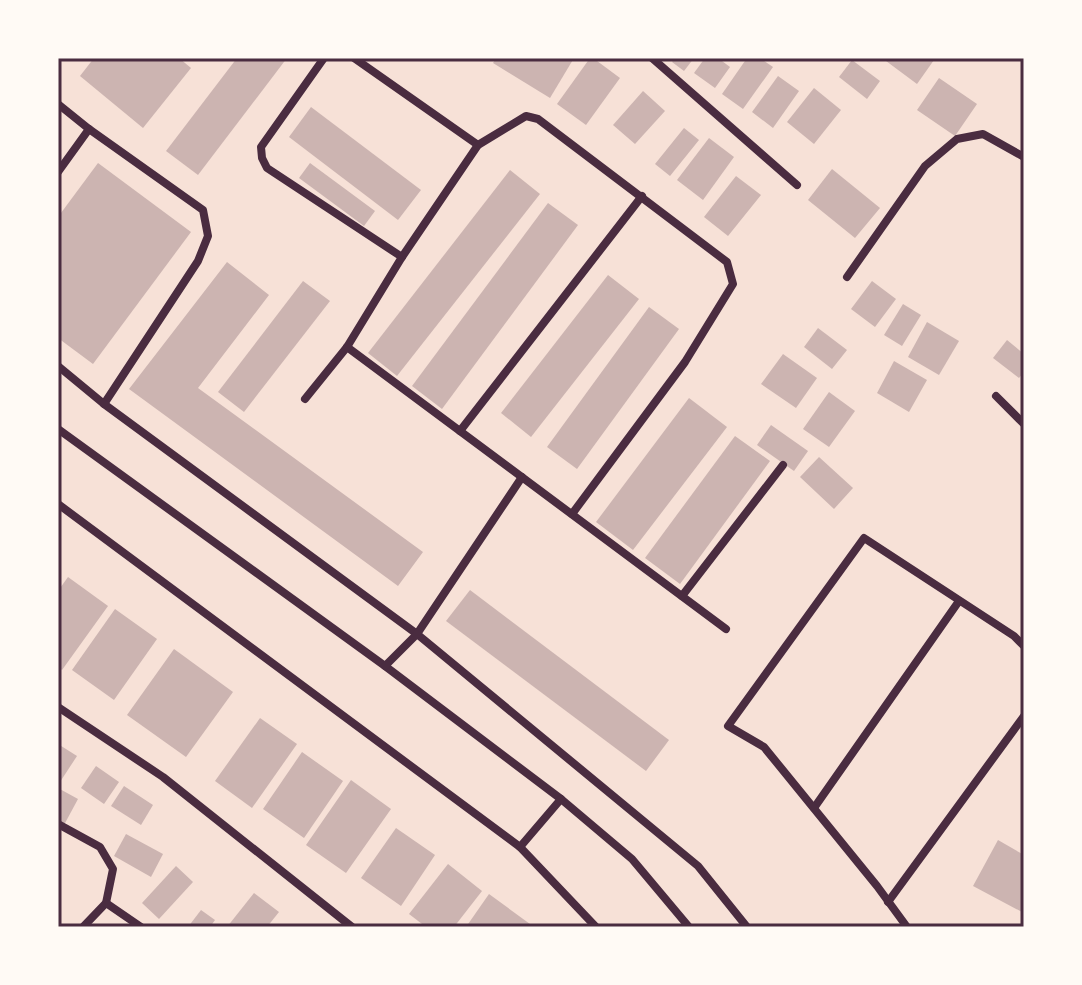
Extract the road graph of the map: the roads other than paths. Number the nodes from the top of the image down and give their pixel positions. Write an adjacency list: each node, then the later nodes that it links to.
1 (324, 58): 11 (street)
2 (354, 58): 6 (street)
3 (652, 58): 9 (street)
4 (58, 104): 5 (street)
5 (89, 129): 8 (street); 17 (street)
6 (478, 145): 10 (street); 11 (street)
7 (1024, 157): 12 (street)
8 (58, 172)
9 (797, 185)
10 (642, 196): 20 (street); 24 (street)
11 (402, 257): 13 (street)
12 (847, 277)
13 (347, 347): 16 (street); 20 (street)
14 (58, 366): 17 (street)
15 (996, 396): 18 (street)
16 (305, 399)
17 (104, 404): 28 (street)
18 (1024, 424)
19 (58, 429): 30 (street)
20 (460, 431): 22 (street)
21 (783, 465): 25 (street)
22 (522, 477): 24 (street); 28 (street)
23 (58, 504): 36 (street)
24 (572, 514): 25 (street)
25 (682, 596): 27 (street)
26 (959, 601): 29 (street); 34 (street); 34 (street)
27 (726, 629)
28 (417, 634): 30 (street); 44 (street)
29 (1024, 646)
30 (385, 666): 33 (street)
31 (58, 707): 41 (street)
32 (1024, 716): 37 (street)
33 (561, 799): 36 (street); 43 (street)
34 (814, 808): 37 (street)
35 (58, 824): 38 (street)
36 (520, 847): 42 (street)
37 (888, 902): 45 (street)
38 (106, 903): 39 (street); 40 (street)
39 (83, 927)
40 (141, 927)
41 (352, 927)
42 (596, 927)
43 (689, 927)
44 (747, 927)
45 (907, 927)

